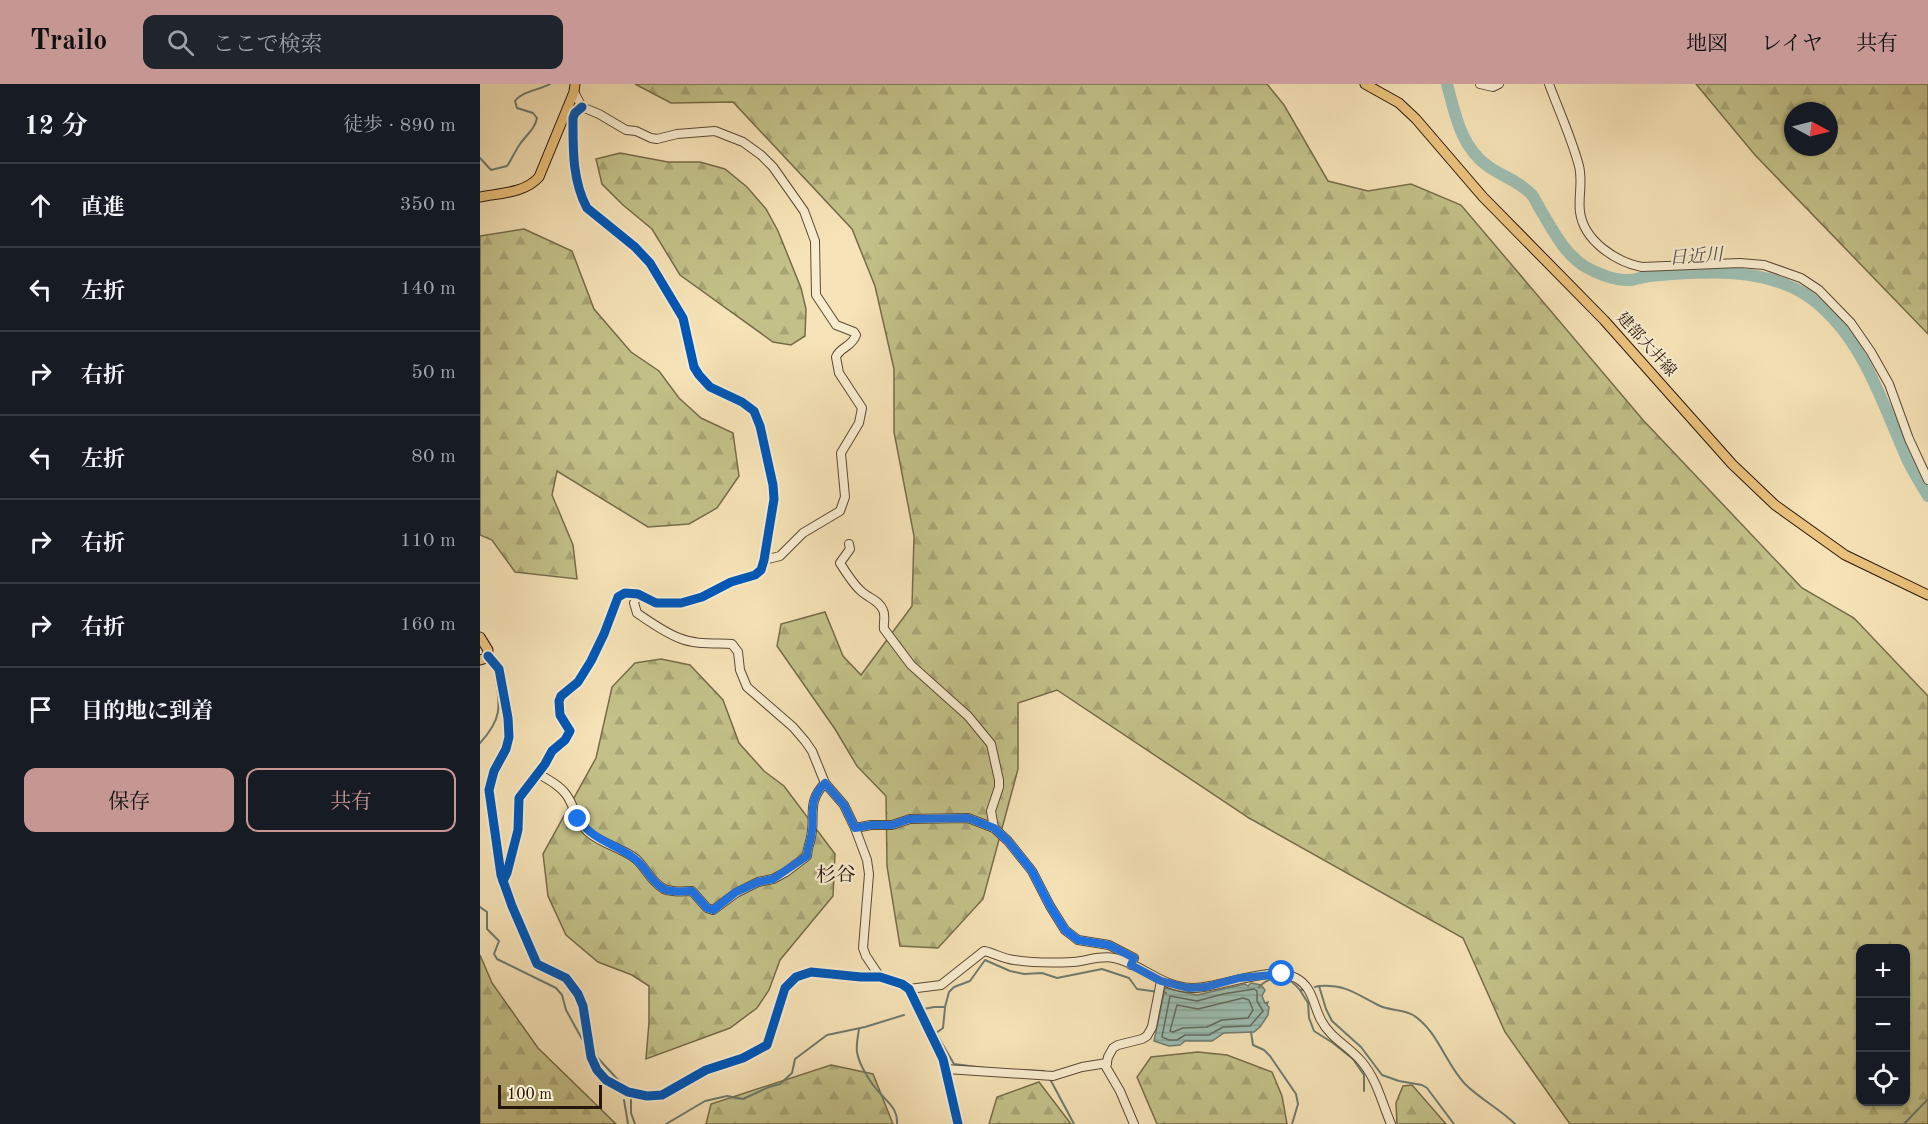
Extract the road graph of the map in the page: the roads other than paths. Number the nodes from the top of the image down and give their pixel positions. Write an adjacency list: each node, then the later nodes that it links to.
1 (1365, 84): 12 (main road, 建部大井線)
2 (1480, 84): 3 (street)
3 (1499, 84)
4 (1549, 84): 8 (street)
5 (574, 88): 6 (street); 7 (main road)
6 (582, 107): 10 (street); 10 (street)
7 (480, 197)
8 (1928, 480)
9 (849, 544): 18 (street)
10 (765, 560): 11 (street)
11 (638, 594): 15 (street); 16 (street)
12 (1928, 595)
13 (480, 638): 14 (main road)
14 (484, 658): 19 (street)
15 (537, 773): 16 (street); 19 (street)
16 (825, 783): 17 (street)
17 (855, 828): 18 (street); 21 (street)
18 (994, 828): 20 (street)
19 (502, 881): 21 (street)
20 (1131, 965): 22 (street); 23 (street)
21 (880, 976): 23 (street)
22 (1160, 988): 24 (street); 28 (street)
23 (909, 989): 25 (street)
24 (1107, 1063): 25 (street); 27 (street)
25 (946, 1069): 26 (street)
26 (958, 1124)
27 (1134, 1124)
28 (1391, 1124)

